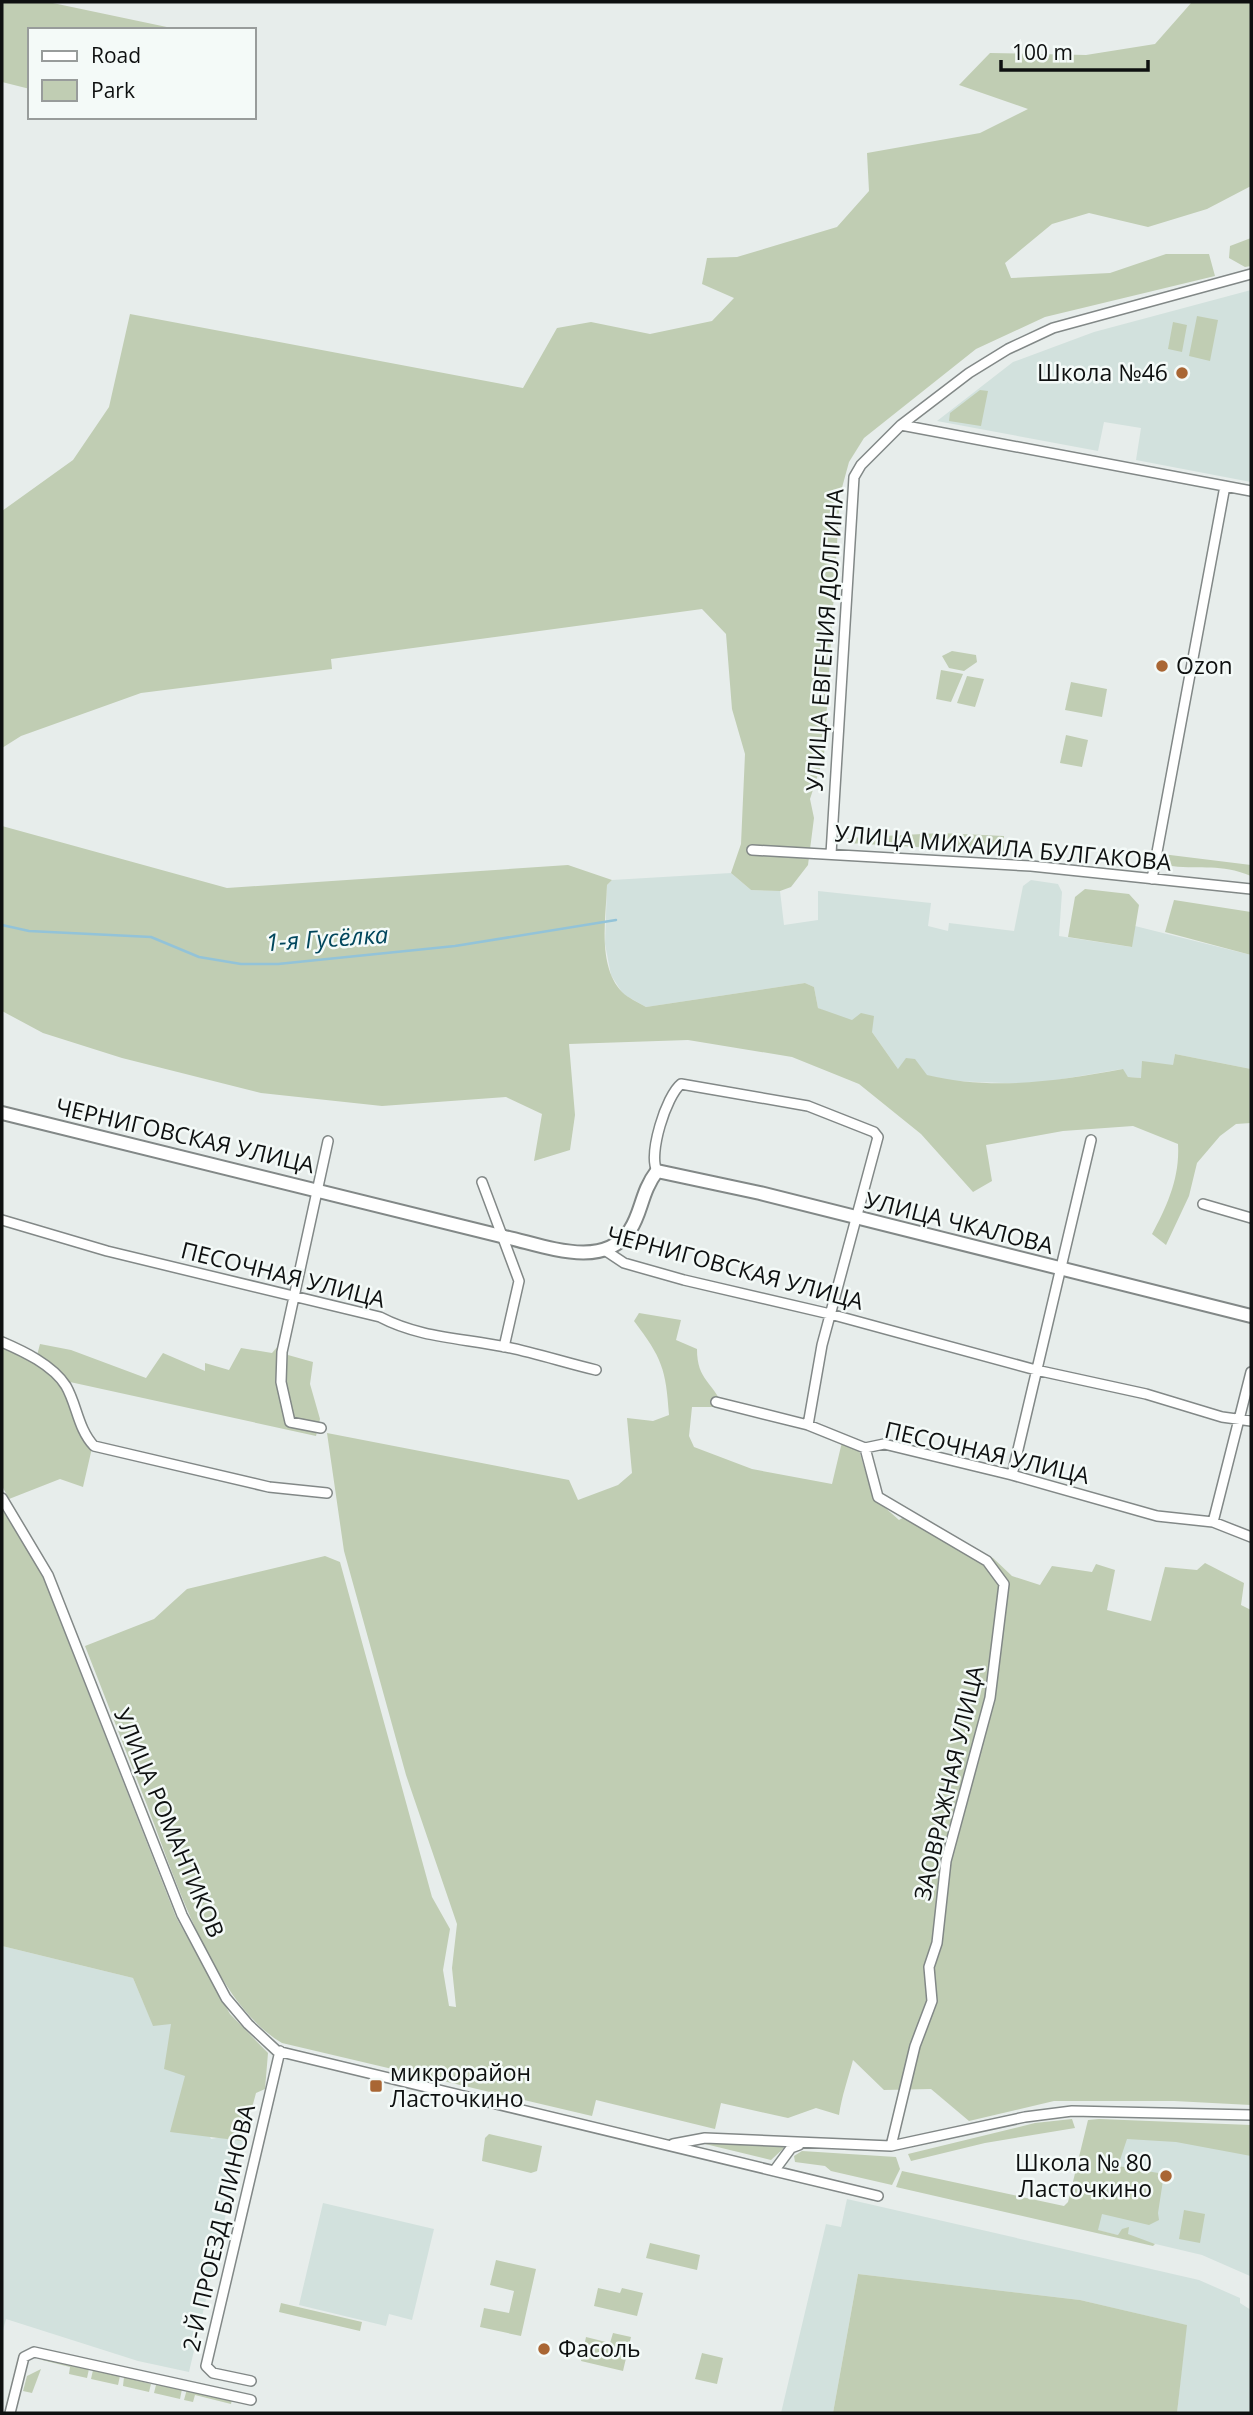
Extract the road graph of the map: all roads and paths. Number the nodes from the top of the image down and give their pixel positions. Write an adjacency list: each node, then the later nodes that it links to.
1 (1251, 274): 2 (street, УЛИЦА ЕВГЕНИЯ ДОЛГИНА)
2 (901, 425): 3 (street); 6 (street, УЛИЦА ЕВГЕНИЯ ДОЛГИНА)
3 (1225, 486): 4 (street); 7 (street)
4 (1251, 491)
5 (752, 850): 6 (street, УЛИЦА МИХАИЛА БУЛГАКОВА)
6 (831, 853): 7 (street, УЛИЦА МИХАИЛА БУЛГАКОВА)
7 (1152, 879): 8 (street, УЛИЦА МИХАИЛА БУЛГАКОВА)
8 (1251, 889)
9 (2, 1113): 14 (street, ЧЕРНИГОВСКАЯ УЛИЦА)
10 (1091, 1140): 21 (street)
11 (328, 1141): 14 (street)
12 (657, 1171): 18 (street, УЛИЦА ЧКАЛОВА); 18 (street); 20 (street)
13 (482, 1182): 19 (street)
14 (317, 1189): 19 (street, ЧЕРНИГОВСКАЯ УЛИЦА); 22 (street)
15 (1203, 1204): 16 (street)
16 (1251, 1218)
17 (2, 1220): 22 (street, ПЕСОЧНАЯ УЛИЦА)
18 (857, 1220): 21 (street, УЛИЦА ЧКАЛОВА); 23 (street)
19 (505, 1237): 20 (street, ЧЕРНИГОВСКАЯ УЛИЦА); 26 (street)
20 (606, 1251): 23 (street, ЧЕРНИГОВСКАЯ УЛИЦА)
21 (1063, 1269): 24 (street, УЛИЦА ЧКАЛОВА); 28 (street)
22 (293, 1296): 26 (street, ПЕСОЧНАЯ УЛИЦА); 34 (street)
23 (831, 1314): 28 (street, ЧЕРНИГОВСКАЯ УЛИЦА); 33 (street)
24 (1251, 1317)
25 (2, 1342): 37 (street)
26 (504, 1347): 27 (street, ПЕСОЧНАЯ УЛИЦА)
27 (596, 1370)
28 (1036, 1370): 31 (street, ЧЕРНИГОВСКАЯ УЛИЦА); 36 (street)
29 (1251, 1373): 31 (street)
30 (716, 1402): 33 (street, ПЕСОЧНАЯ УЛИЦА)
31 (1239, 1418): 32 (street, ЧЕРНИГОВСКАЯ УЛИЦА); 39 (street)
32 (1251, 1421)
33 (808, 1425): 35 (street, ПЕСОЧНАЯ УЛИЦА)
34 (321, 1428)
35 (865, 1448): 36 (street, ПЕСОЧНАЯ УЛИЦА); 45 (street, ЗАОВРАЖНАЯ УЛИЦА)
36 (1012, 1475): 39 (street, ПЕСОЧНАЯ УЛИЦА)
37 (327, 1493)
38 (2, 1498): 41 (street, УЛИЦА РОМАНТИКОВ)
39 (1213, 1522): 40 (street, ПЕСОЧНАЯ УЛИЦА)
40 (1251, 1537)
41 (280, 2051): 44 (street, УЛИЦА РОМАНТИКОВ); 48 (street, 2-Й ПРОЕЗД БЛИНОВА)
42 (1251, 2115): 45 (street, УЛИЦА РОМАНТИКОВ)
43 (804, 2143): 44 (street, УЛИЦА РОМАНТИКОВ); 45 (street, УЛИЦА РОМАНТИКОВ); 46 (street)
44 (667, 2145): 46 (street, УЛИЦА РОМАНТИКОВ)
45 (891, 2146)
46 (774, 2171): 47 (street, УЛИЦА РОМАНТИКОВ)
47 (878, 2196)
48 (251, 2382)
49 (251, 2400): 50 (street)
50 (10, 2413)

